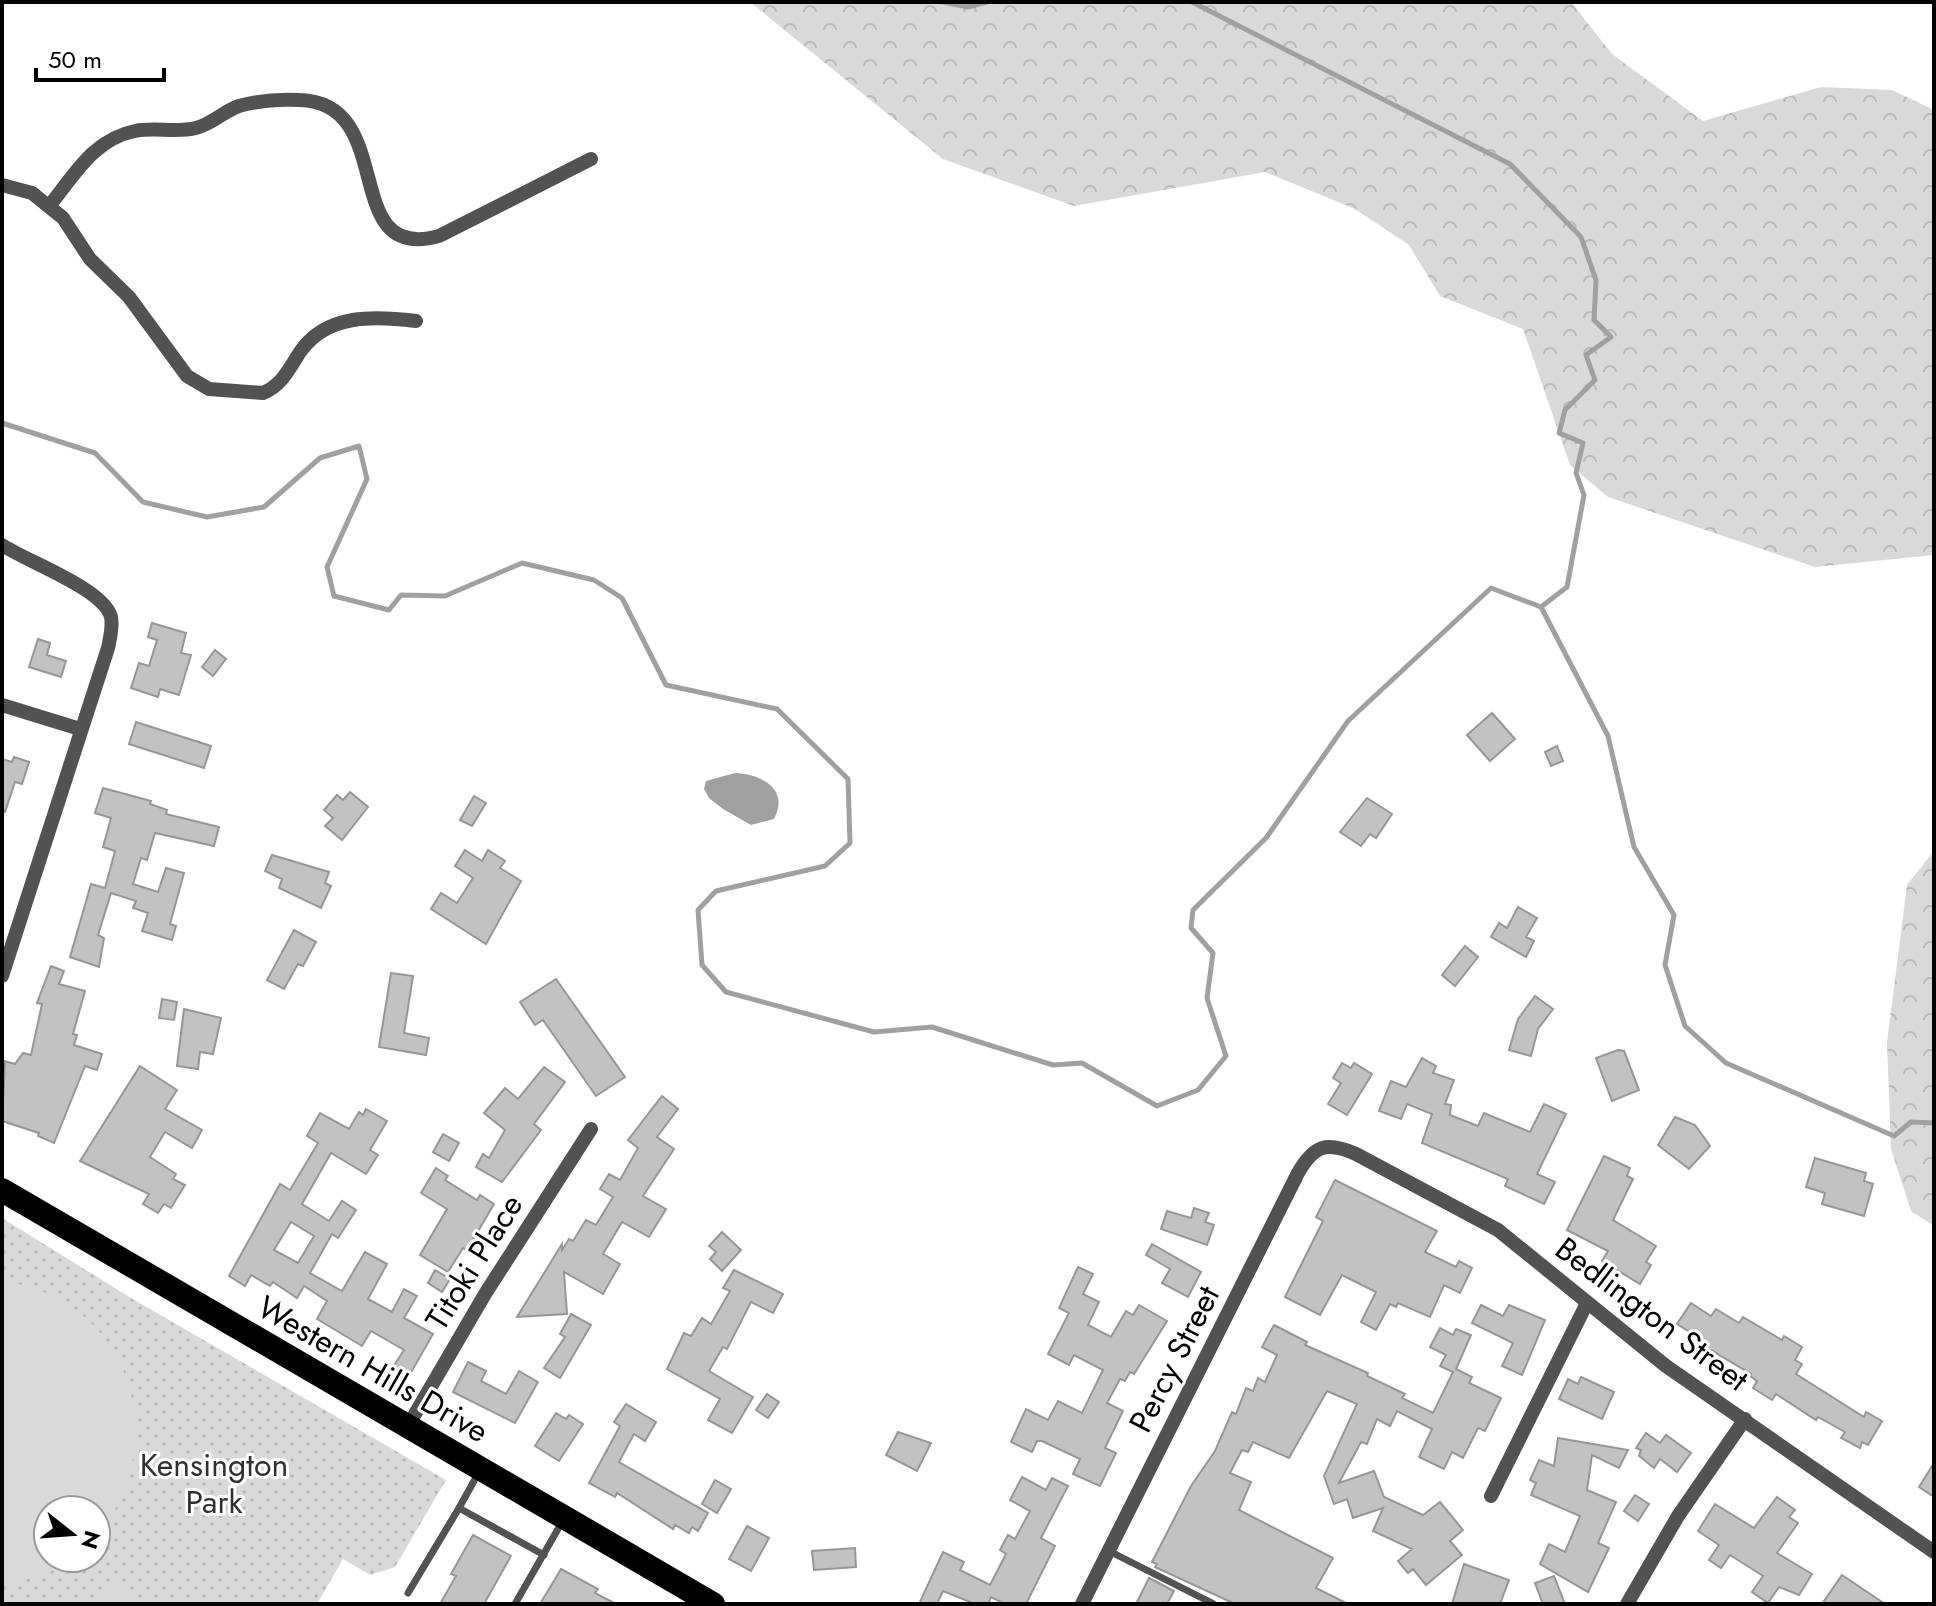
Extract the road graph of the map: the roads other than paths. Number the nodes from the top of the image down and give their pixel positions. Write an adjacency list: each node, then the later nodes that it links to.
1 (591, 159): 3 (street)
2 (2, 185): 3 (street)
3 (50, 205): 4 (street)
4 (416, 321)
5 (2, 545): 7 (street)
6 (2, 705): 7 (street)
7 (80, 729): 8 (street)
8 (2, 976)
9 (591, 1129): 14 (street, Titoki Place)
10 (1322, 1145): 12 (street, Bedlington Street); 19 (street, Percy Street)
11 (2, 1190): 14 (highway, Western Hills Drive)
12 (1587, 1303): 13 (street, Bedlington Street); 16 (street)
13 (1745, 1419): 20 (street, Bedlington Street); 27 (street)
14 (408, 1426): 15 (highway, Western Hills Drive)
15 (481, 1469): 17 (lane); 18 (highway, Western Hills Drive)
16 (1491, 1496)
17 (459, 1508): 21 (lane); 22 (lane)
18 (565, 1517): 21 (lane); 24 (highway, Western Hills Drive)
19 (1109, 1551): 25 (street, Percy Street); 26 (lane)
20 (1934, 1552)
21 (544, 1555): 23 (lane)
22 (408, 1593)
23 (515, 1604)
24 (713, 1604)
25 (1082, 1604)
26 (1214, 1604)
27 (1627, 1604)

